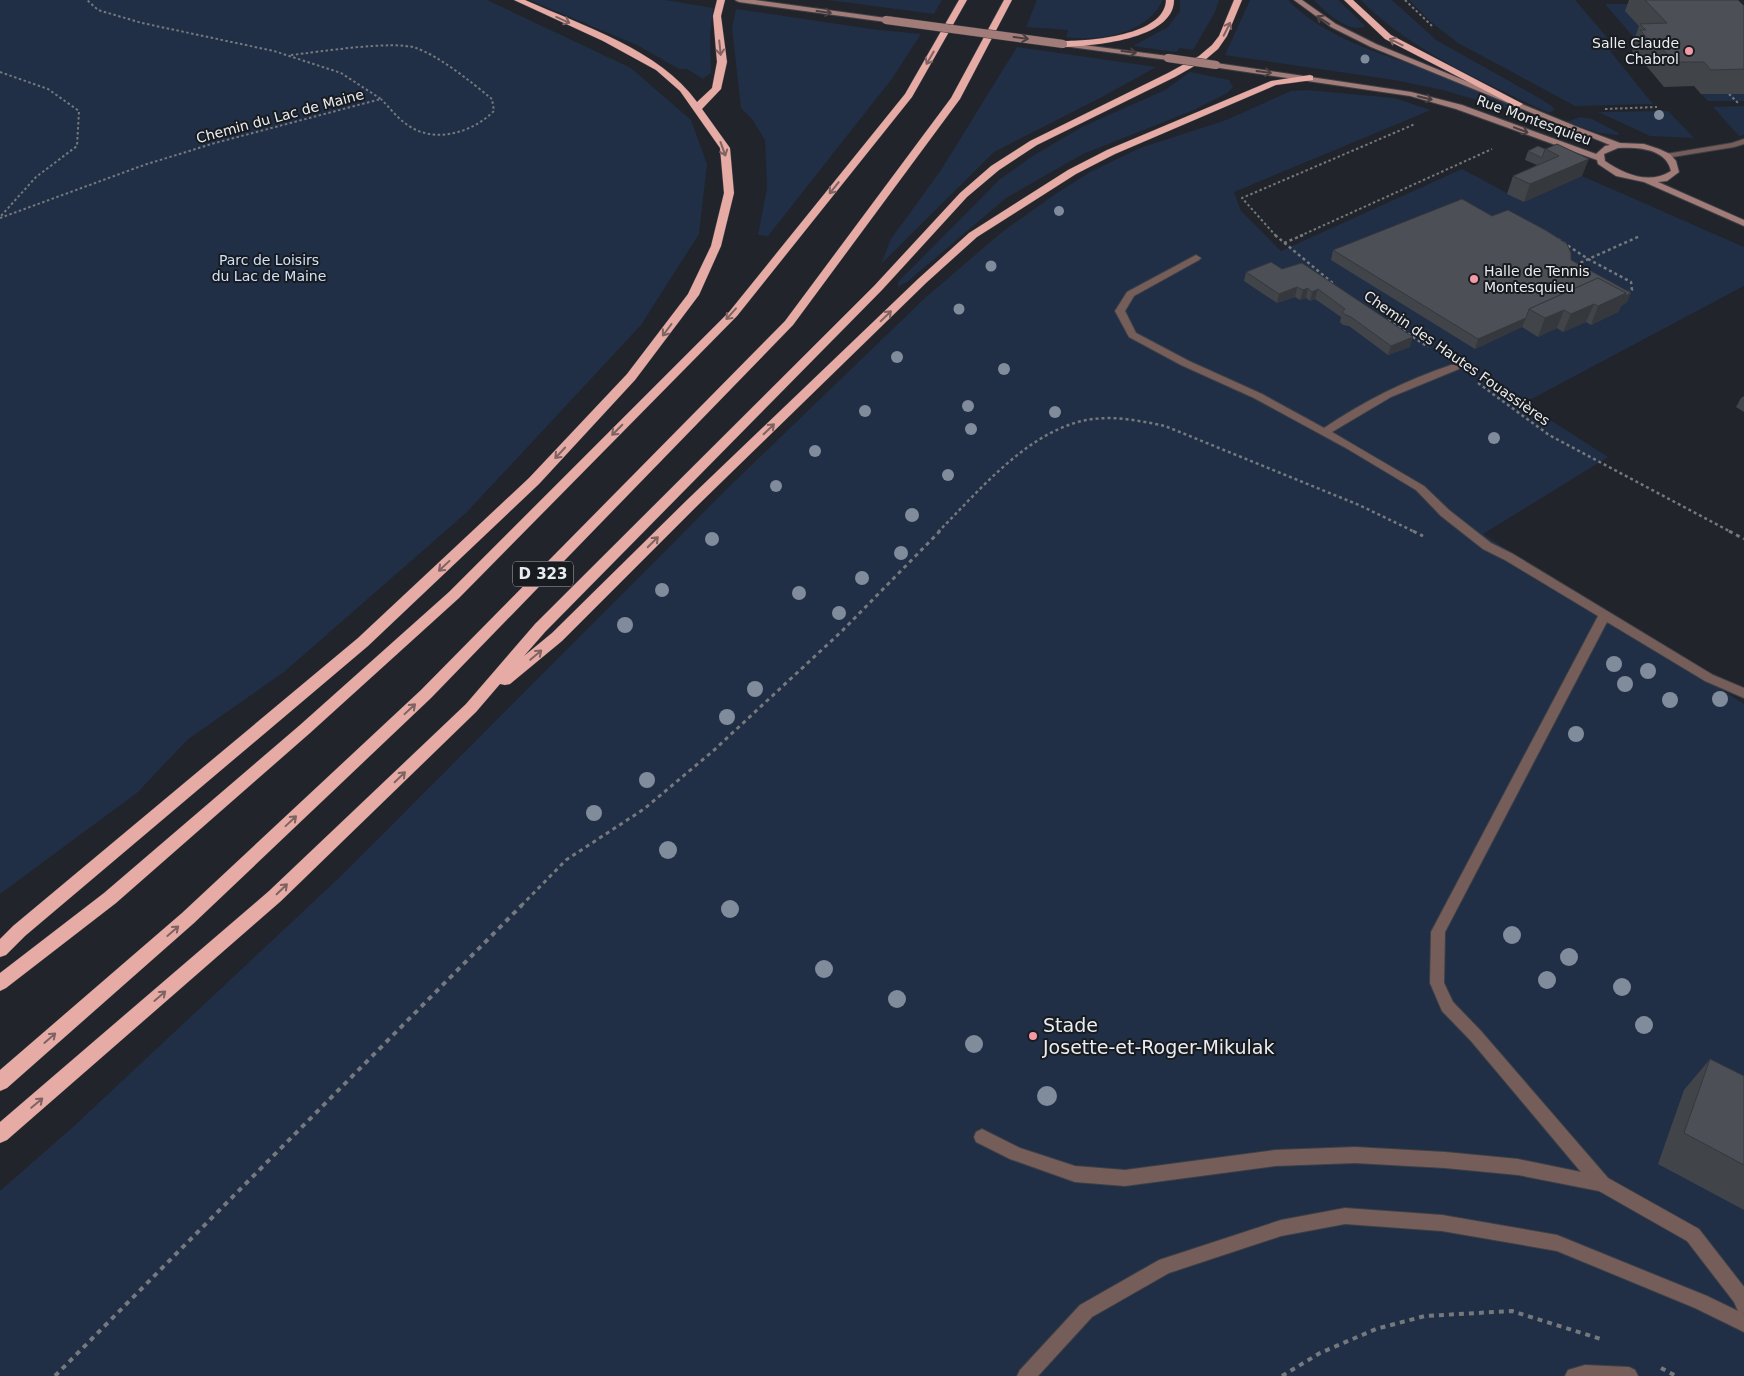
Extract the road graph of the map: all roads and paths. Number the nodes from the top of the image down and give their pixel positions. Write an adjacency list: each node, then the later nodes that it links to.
1 (86, 0): 12 (path, Chemin du Lac de Maine)
2 (518, 0): 19 (highway, one-way to 19)
3 (722, 0): 19 (highway, one-way to 19)
4 (739, 0): 11 (street, Rue Montesquieu, one-way to 11, bridge)
5 (963, 0): 50 (highway, D 323, one-way to 50)
6 (1008, 0): 51 (highway, D 323, one-way to 6)
7 (1170, 0): 11 (highway)
8 (1238, 0): 48 (highway, one-way to 8)
9 (1298, 0): 18 (street, Rue Montesquieu, one-way to 9)
10 (1348, 0): 18 (highway, one-way to 10)
11 (1063, 44): 14 (street, Rue Montesquieu, one-way to 14, bridge)
12 (288, 56): 16 (path, Chemin du Lac de Maine); 16 (path)
13 (0, 72): 31 (path)
14 (1310, 78): 27 (street, Rue Montesquieu, one-way to 27); 48 (highway, one-way to 14)
15 (1729, 94): 17 (path)
16 (381, 99): 31 (path, Chemin du Lac de Maine)
17 (1738, 103)
18 (1518, 104): 24 (street, Rue Montesquieu)
19 (697, 108): 49 (highway, one-way to 49)
20 (1657, 108): 21 (path)
21 (1603, 109)
22 (1421, 122): 35 (path, Chemin des Hautes Fouassières)
23 (1744, 141): 26 (street)
24 (1618, 145): 26 (street, Rue Montesquieu); 27 (street)
25 (1500, 146): 35 (path)
26 (1666, 156): 28 (street)
27 (1600, 158): 29 (street)
28 (1670, 177): 29 (street); 30 (street)
29 (1647, 180): 30 (street)
30 (1694, 201): 32 (street)
31 (0, 217)
32 (1744, 223)
33 (1552, 235): 37 (path)
34 (1640, 236): 37 (path)
35 (1283, 243): 39 (path, Chemin des Hautes Fouassières)
36 (1196, 258): 43 (street)
37 (1588, 259): 38 (path); 40 (path)
38 (1574, 266)
39 (1343, 290)
40 (1618, 298)
41 (1383, 317): 42 (path, Chemin des Hautes Fouassières)
42 (1455, 366): 43 (street); 45 (path, Chemin des Hautes Fouassières)
43 (1325, 432): 46 (street)
44 (1426, 538): 59 (path)
45 (1744, 539)
46 (1605, 615): 47 (street); 54 (street)
47 (1744, 694)
48 (471, 708): 52 (highway, one-way to 48)
49 (0, 950)
50 (0, 984)
51 (0, 1082)
52 (0, 1134)
53 (982, 1137): 54 (street)
54 (1602, 1184): 55 (street)
55 (1744, 1304)
56 (1744, 1323): 60 (street)
57 (1609, 1343): 61 (path)
58 (1659, 1368): 64 (path)
59 (55, 1376)
60 (1026, 1376)
61 (1282, 1376)
62 (1574, 1376): 63 (street)
63 (1630, 1376)
64 (1676, 1376)

